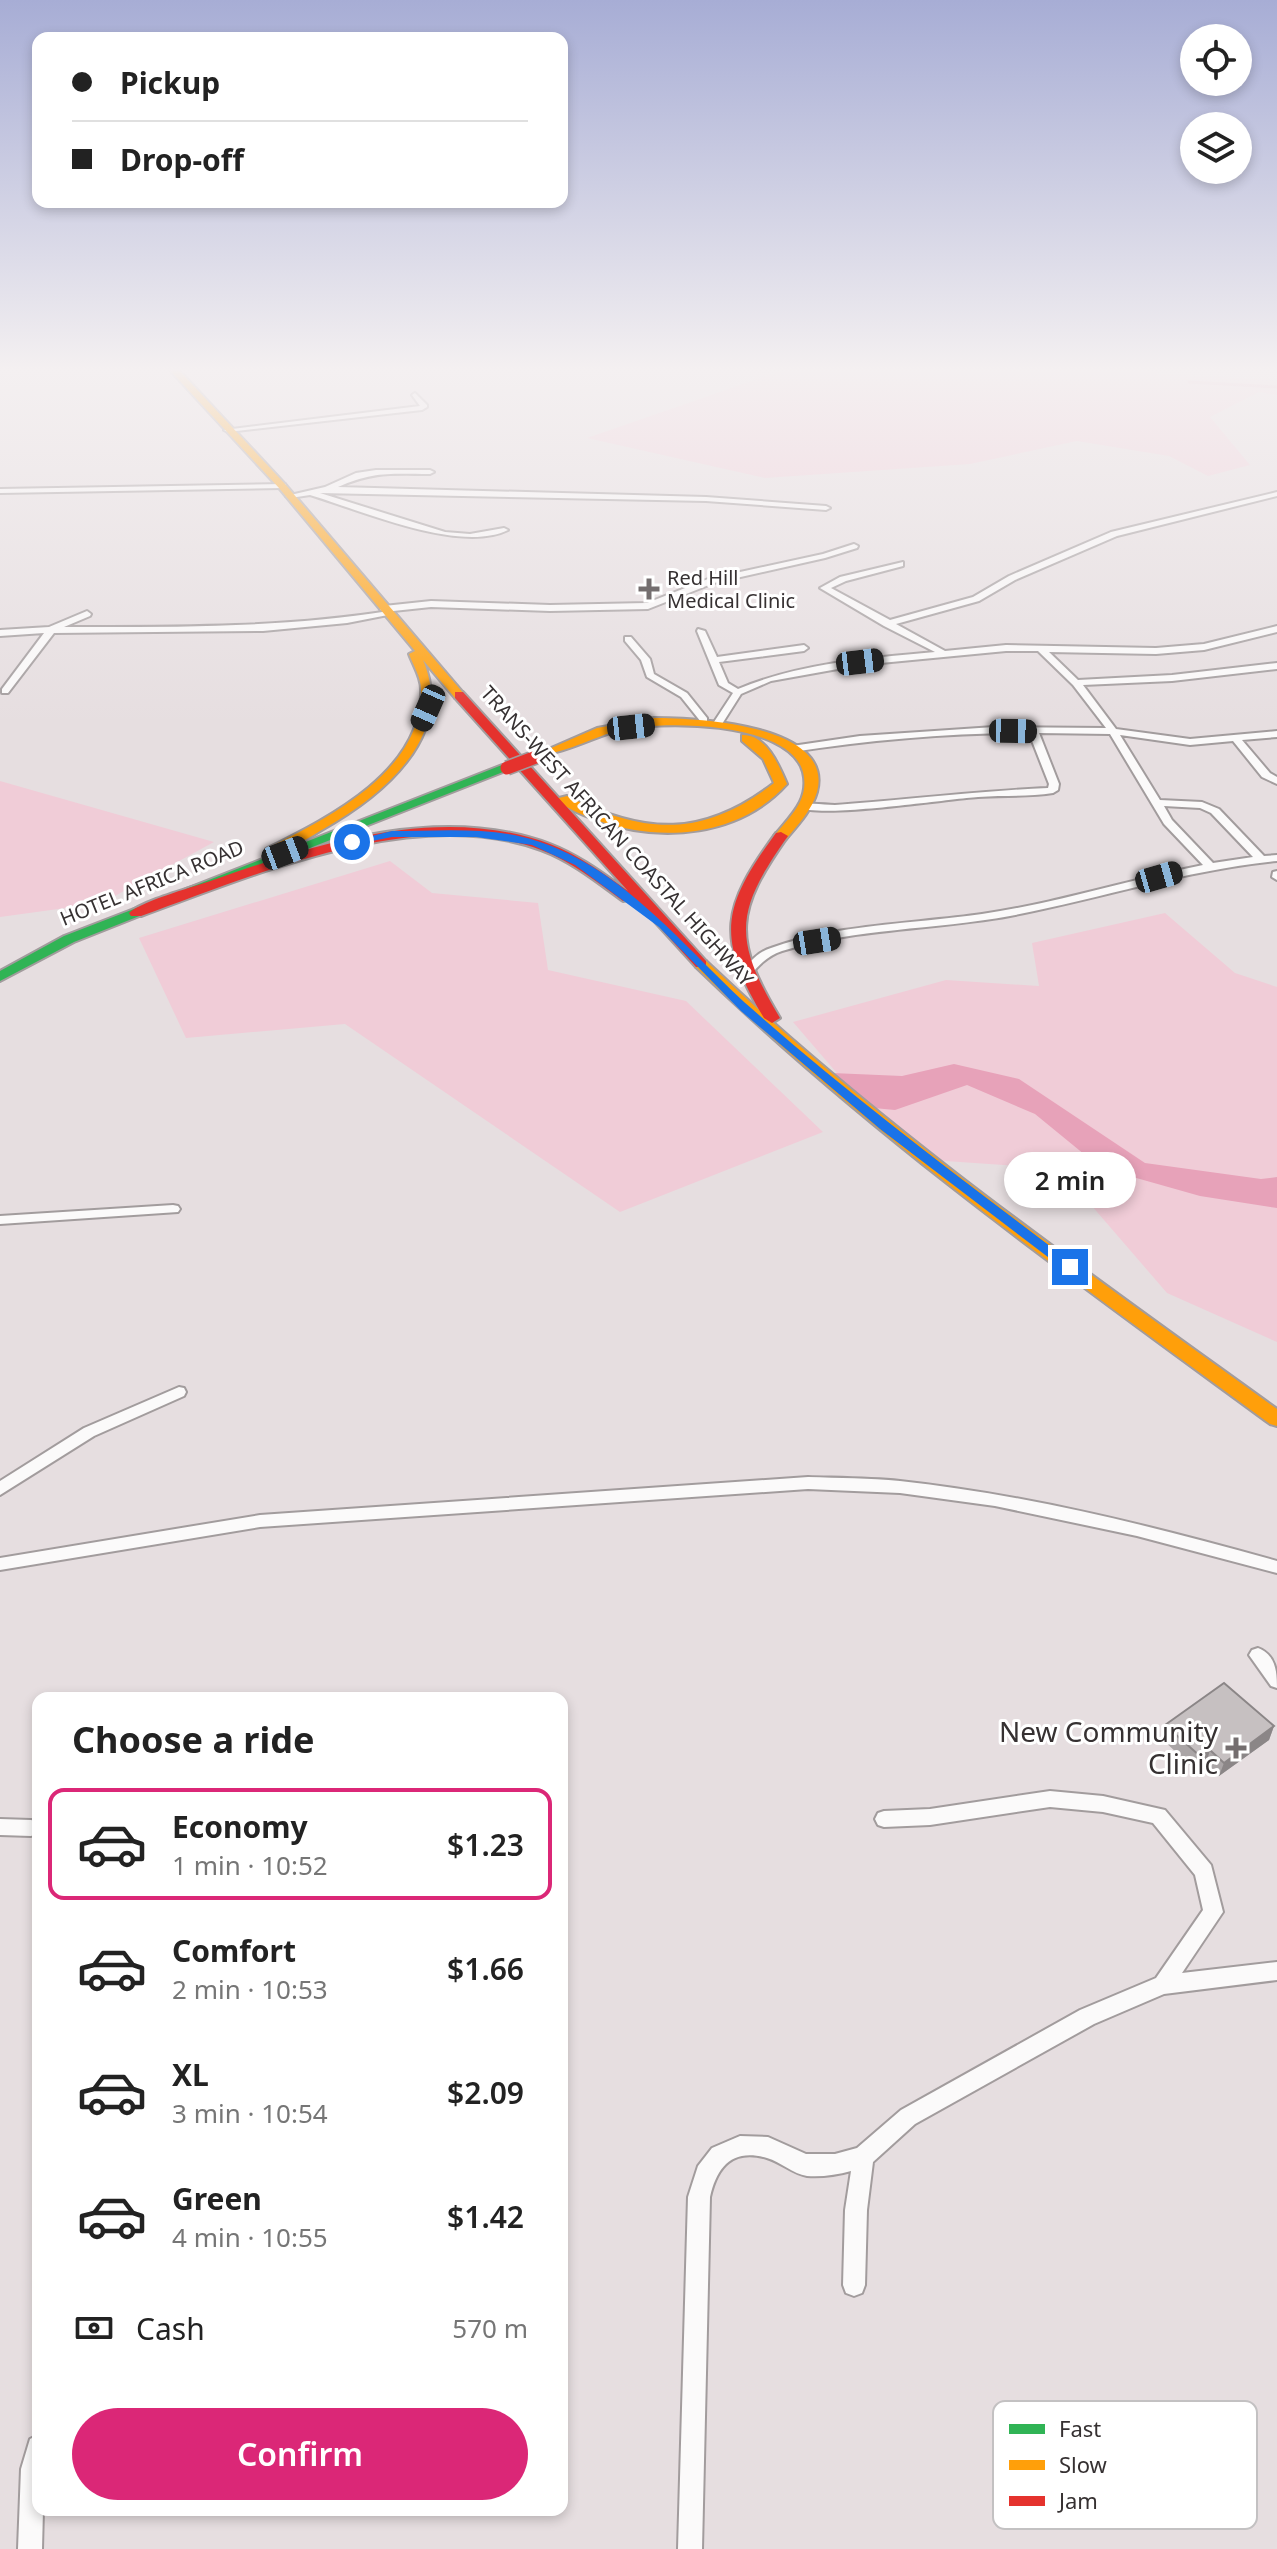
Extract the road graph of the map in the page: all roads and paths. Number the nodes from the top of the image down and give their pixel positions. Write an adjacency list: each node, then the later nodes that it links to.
1 (281, 486): 5 (main road, TRANS-WEST AFRICAN COASTAL HIGHWAY)
2 (334, 486): 3 (street)
3 (327, 489): 6 (street); 8 (street)
4 (0, 491): 5 (street)
5 (286, 491): 6 (street); 13 (main road, TRANS-WEST AFRICAN COASTAL HIGHWAY)
6 (310, 492): 9 (street)
7 (1277, 494): 14 (street)
8 (826, 508)
9 (504, 530)
10 (854, 546): 13 (street)
11 (900, 564): 14 (street)
12 (87, 614): 16 (street)
13 (389, 615): 16 (street); 35 (main road, TRANS-WEST AFRICAN COASTAL HIGHWAY); 42 (main road)
14 (887, 624): 22 (street)
15 (1277, 629): 21 (street)
16 (51, 630): 18 (street); 26 (street)
17 (701, 631): 23 (street)
18 (0, 633)
19 (628, 639): 28 (street)
20 (804, 648): 23 (street)
21 (1041, 649): 22 (street); 25 (street)
22 (941, 652): 27 (street)
23 (715, 660): 27 (street)
24 (1277, 666): 25 (street)
25 (1076, 683): 30 (street)
26 (5, 691)
27 (738, 692): 28 (street)
28 (711, 721): 33 (main road); 34 (main road)
29 (1033, 731): 30 (street); 33 (street); 38 (street)
30 (1113, 731): 32 (street); 37 (street)
31 (1277, 734): 32 (street)
32 (1237, 740): 36 (street)
33 (792, 749): 38 (main road)
34 (542, 755): 35 (main road); 42 (main road, HOTEL AFRICA ROAD, bridge)
35 (531, 777): 44 (main road, TRANS-WEST AFRICAN COASTAL HIGHWAY)
36 (1277, 781)
37 (1158, 803): 40 (street); 41 (street)
38 (804, 807): 45 (main road)
39 (1277, 858): 40 (street)
40 (1261, 859): 41 (street)
41 (1209, 865): 45 (street)
42 (200, 886): 43 (main road, HOTEL AFRICA ROAD)
43 (136, 913): 44 (main road); 46 (main road, HOTEL AFRICA ROAD)
44 (663, 925): 47 (main road, TRANS-WEST AFRICAN COASTAL HIGHWAY)
45 (745, 975): 47 (main road)
46 (0, 977)
47 (798, 1054): 51 (main road, TRANS-WEST AFRICAN COASTAL HIGHWAY)
48 (173, 1209): 49 (street)
49 (0, 1220)
50 (179, 1392): 52 (street)
51 (1277, 1419)
52 (0, 1489)
53 (0, 1566): 54 (street)
54 (1277, 1567)
55 (1258, 1655): 56 (street)
56 (1277, 1681)
57 (884, 1819): 61 (street)
58 (0, 1827): 59 (street)
59 (31, 1828)
60 (1277, 1971): 61 (street)
61 (1163, 1985): 62 (street)
62 (863, 2157): 63 (street); 66 (street)
63 (854, 2285)
64 (32, 2496): 65 (street)
65 (30, 2549)
66 (690, 2549)

